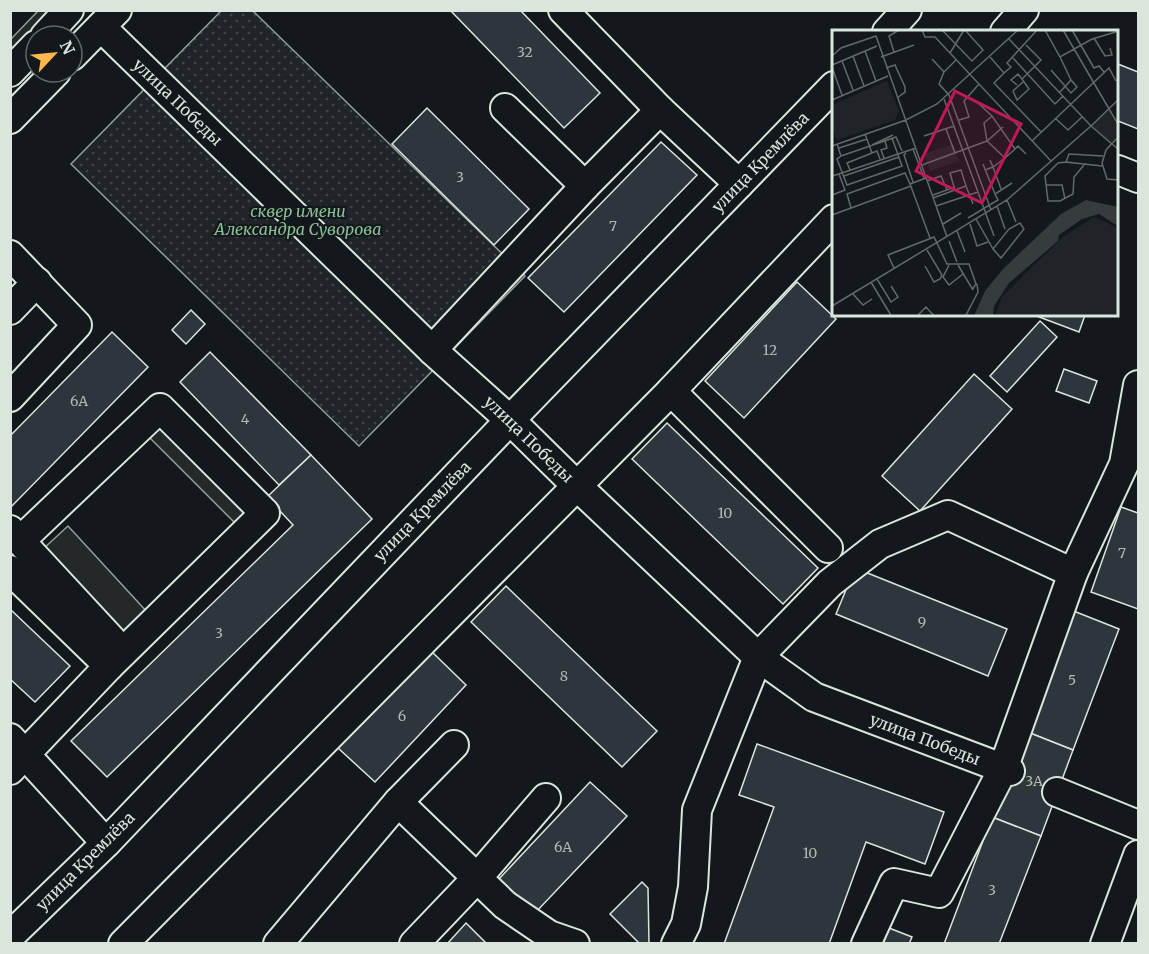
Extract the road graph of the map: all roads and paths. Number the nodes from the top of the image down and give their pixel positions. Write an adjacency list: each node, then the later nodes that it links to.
1 (69, 10): 6 (street)
2 (563, 10): 15 (street)
3 (907, 10): 7 (street)
4 (1024, 10): 8 (street)
5 (109, 19): 9 (street); 25 (street, улица Победы)
6 (56, 24)
7 (889, 30)
8 (1007, 30)
9 (84, 44)
10 (24, 57): 11 (street)
11 (10, 72)
12 (44, 84): 16 (street)
13 (832, 88): 19 (street, улица Кремлёва)
14 (505, 108): 20 (street)
15 (660, 110): 19 (street); 20 (street)
16 (10, 119)
17 (1119, 170): 18 (street)
18 (1138, 178)
19 (739, 184): 29 (street, улица Кремлёва)
20 (585, 186): 25 (street)
21 (832, 221): 27 (street)
22 (10, 255): 23 (street)
23 (37, 282): 24 (street); 28 (street)
24 (10, 310)
25 (432, 350): 29 (street, улица Победы)
26 (1138, 385): 34 (street)
27 (671, 391): 30 (street); 32 (street)
28 (10, 397)
29 (510, 420): 30 (street, улица Победы); 44 (street, улица Кремлёва)
30 (577, 486): 35 (street, улица Победы); 49 (street)
31 (16, 535): 36 (street); 36 (street)
32 (828, 548)
33 (10, 570): 36 (street)
34 (1073, 573): 35 (street); 39 (street)
35 (758, 657): 39 (street, улица Победы); 53 (street)
36 (116, 659): 38 (street)
37 (454, 745): 42 (street)
38 (16, 753): 44 (street)
39 (1006, 770): 54 (street)
40 (1057, 792): 43 (street)
41 (546, 798): 46 (street)
42 (398, 802): 46 (street); 50 (street)
43 (1138, 825)
44 (106, 843): 47 (street, улица Кремлёва)
45 (1138, 855): 48 (street)
46 (477, 878): 51 (street); 52 (street)
47 (10, 936)
48 (1107, 943)
49 (123, 944)
50 (278, 944)
51 (414, 944)
52 (575, 944)
53 (676, 944)
54 (866, 944)

